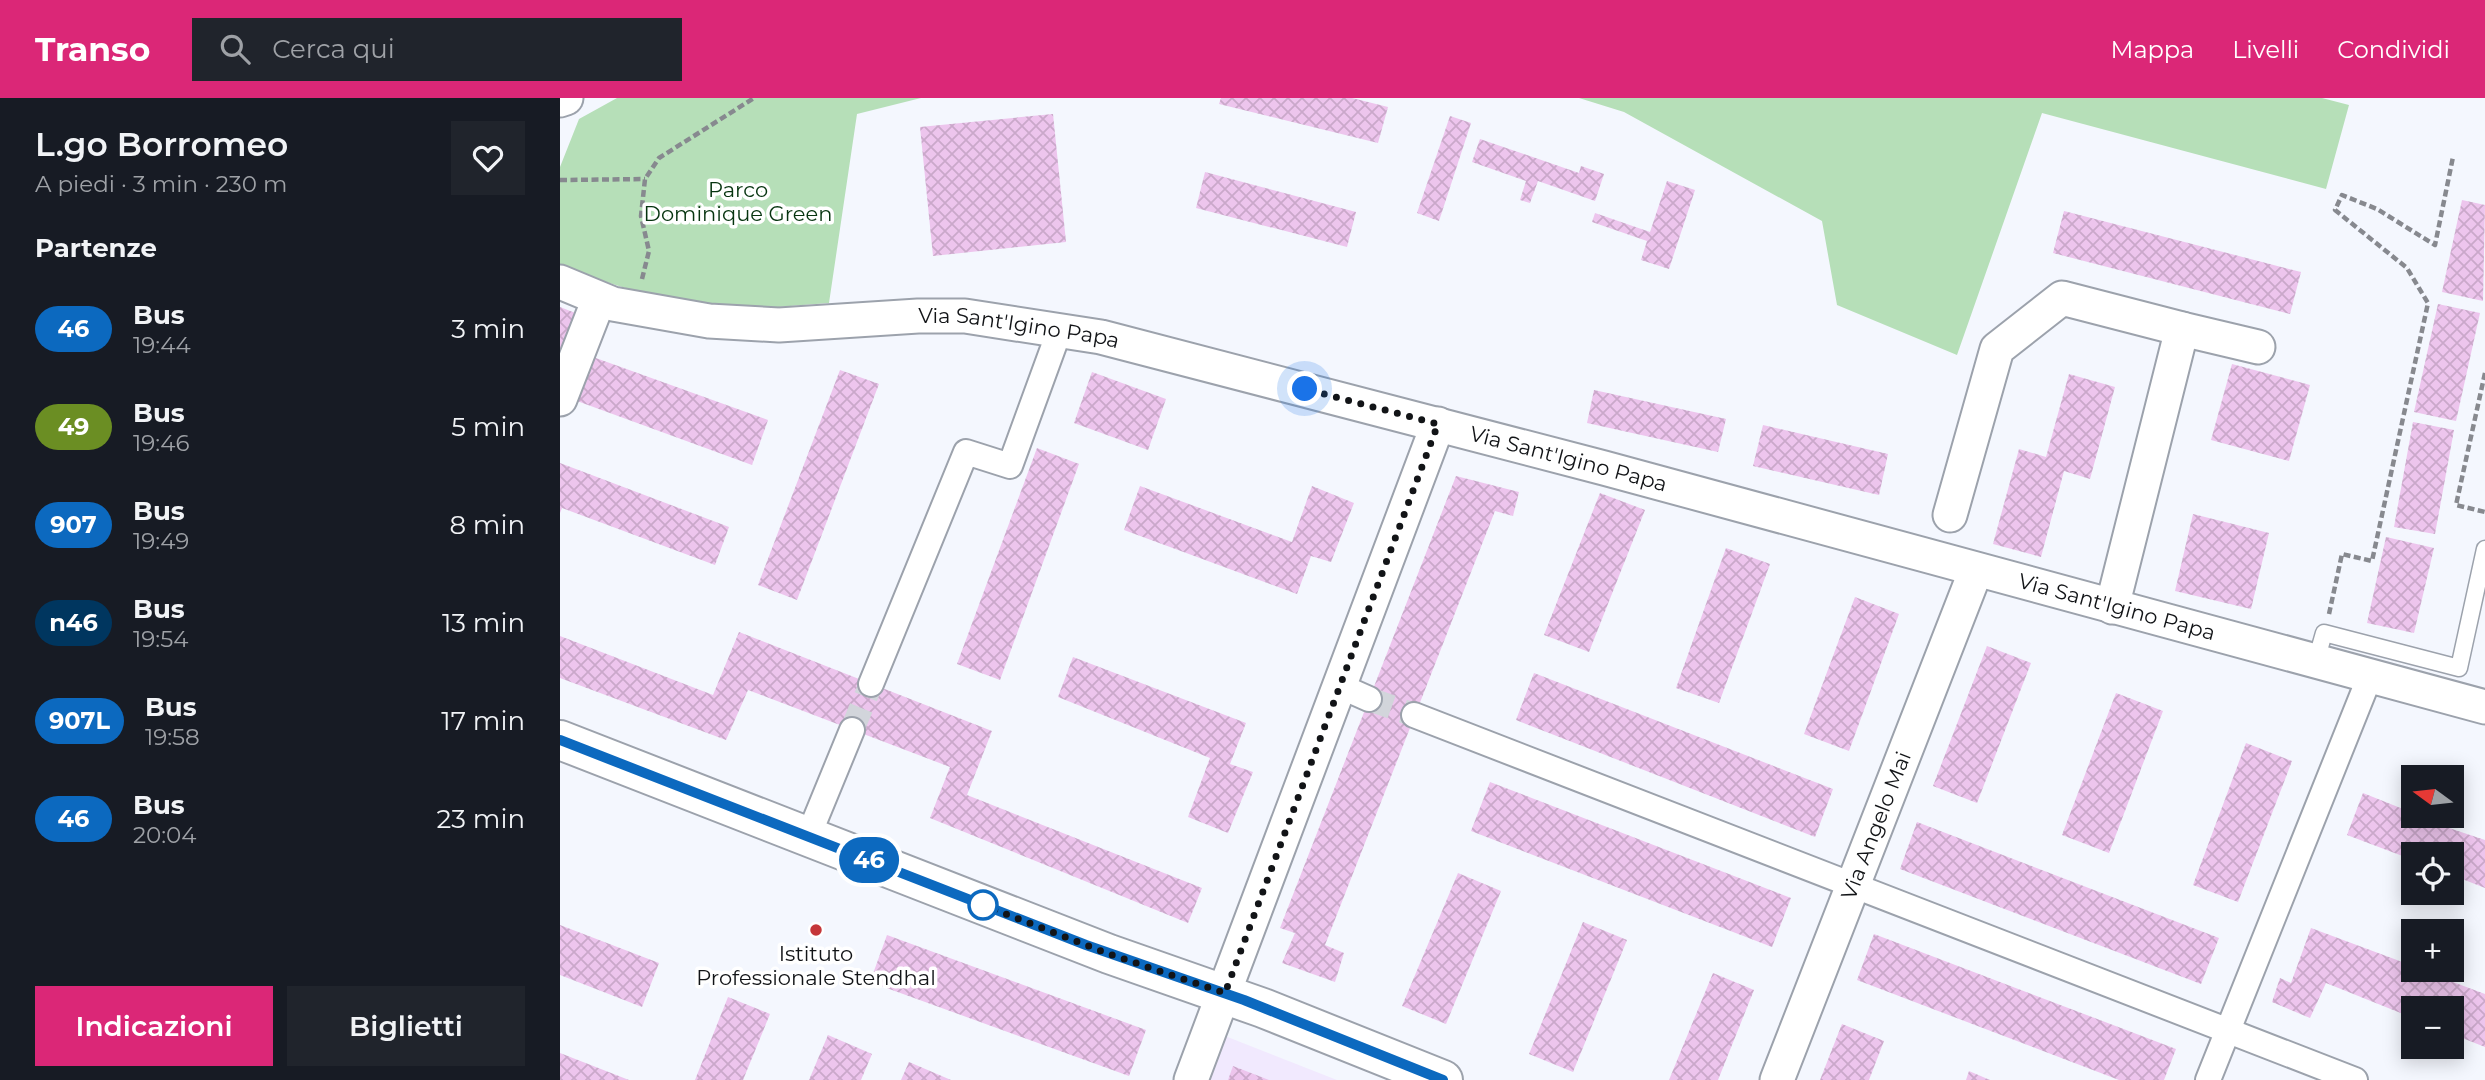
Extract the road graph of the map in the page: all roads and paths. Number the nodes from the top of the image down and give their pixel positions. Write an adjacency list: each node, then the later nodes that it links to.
1 (566, 98): 3 (street)
2 (754, 98): 5 (path)
3 (560, 100)
4 (2453, 157): 21 (path)
5 (645, 179): 6 (path); 9 (path)
6 (560, 180)
7 (560, 282): 8 (street, Via Sant'Igino Papa)
8 (599, 299): 9 (street, Via Sant'Igino Papa); 14 (street)
9 (630, 308): 10 (street, Via Sant'Igino Papa)
10 (1060, 329): 15 (street, Via Sant'Igino Papa); 23 (street)
11 (2182, 329): 12 (street); 17 (street); 20 (street)
12 (2258, 347)
13 (2485, 373): 16 (path)
14 (560, 399)
15 (1438, 424): 19 (street, Via Sant'Igino Papa); 30 (street)
16 (2485, 512)
17 (1950, 515)
18 (2485, 549): 21 (lane)
19 (1976, 570): 20 (street, Via Sant'Igino Papa); 29 (street, Via Angelo Mai)
20 (2112, 607): 21 (street, Via Sant'Igino Papa)
21 (2320, 647): 22 (street, Via Sant'Igino Papa)
22 (2370, 676): 24 (street, Via Sant'Igino Papa); 31 (street)
23 (871, 684)
24 (2485, 706)
25 (1414, 715): 29 (street)
26 (852, 730): 28 (street)
27 (560, 740): 28 (street)
28 (808, 837): 30 (street)
29 (1853, 885): 31 (street); 34 (street, Via Angelo Mai)
30 (1225, 993): 32 (street); 33 (street)
31 (2227, 1032): 35 (street); 36 (street)
32 (1191, 1080)
33 (1443, 1080)
34 (1777, 1080)
35 (2208, 1080)
36 (2355, 1080)

